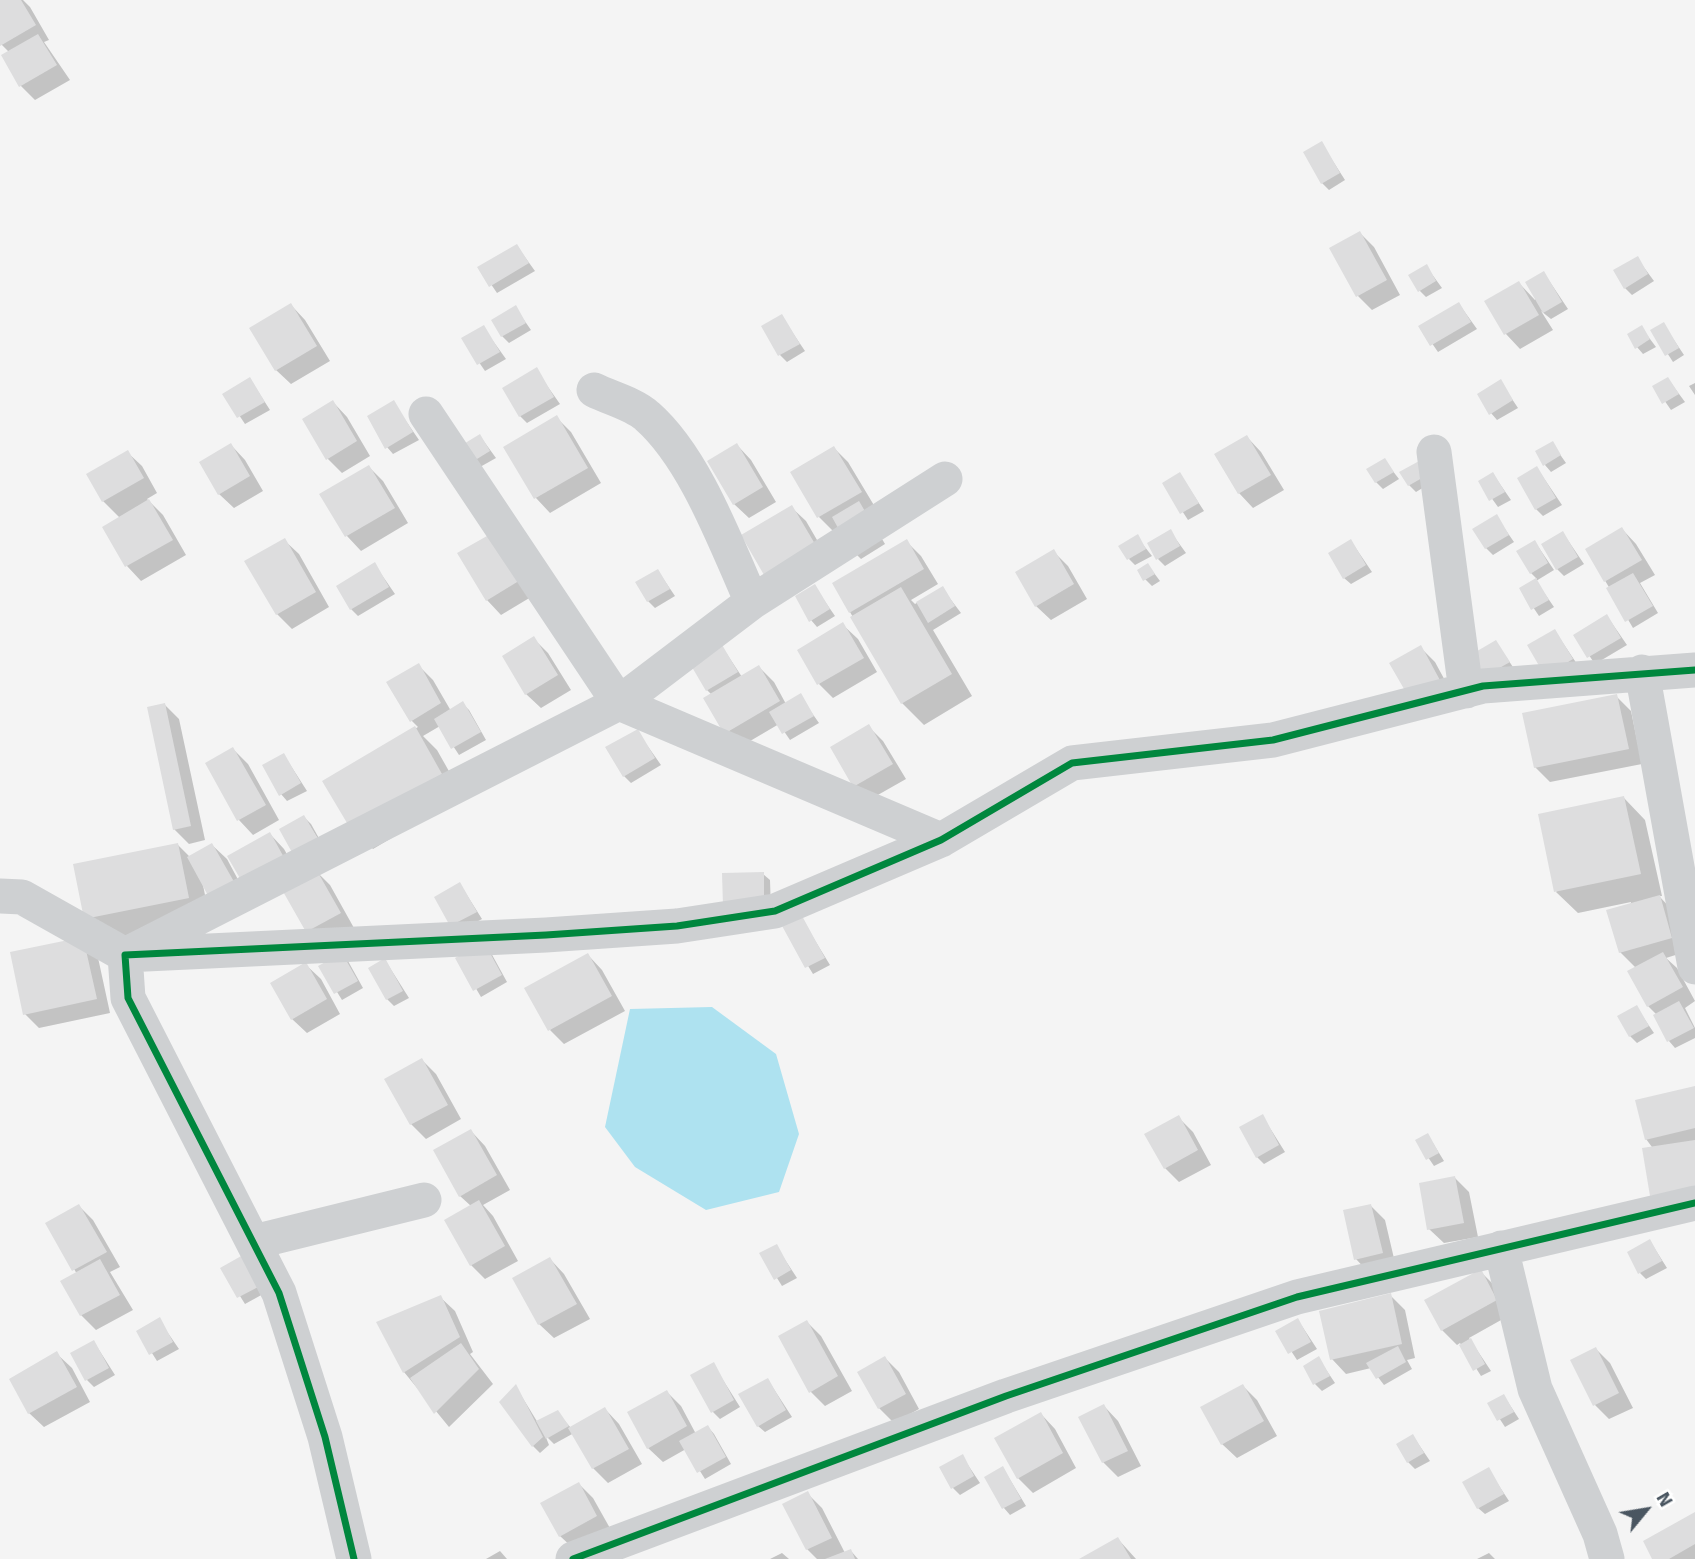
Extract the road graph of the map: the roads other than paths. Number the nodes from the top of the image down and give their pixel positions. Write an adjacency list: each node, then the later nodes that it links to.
1 (594, 390): 5 (street)
2 (426, 414): 9 (street)
3 (1434, 452): 8 (street)
4 (945, 479): 5 (street)
5 (752, 602): 9 (street)
6 (1695, 670): 7 (street)
7 (1642, 672): 8 (street); 13 (street)
8 (1466, 691): 10 (street)
9 (619, 703): 10 (street); 12 (street)
10 (941, 840): 12 (street)
11 (0, 896): 12 (street)
12 (125, 956): 16 (street)
13 (1695, 967)
14 (424, 1199): 16 (street)
15 (1695, 1203): 17 (street)
16 (254, 1242): 18 (street)
17 (1501, 1248): 19 (street); 20 (street)
18 (354, 1559)
19 (573, 1559)
20 (1607, 1559)

